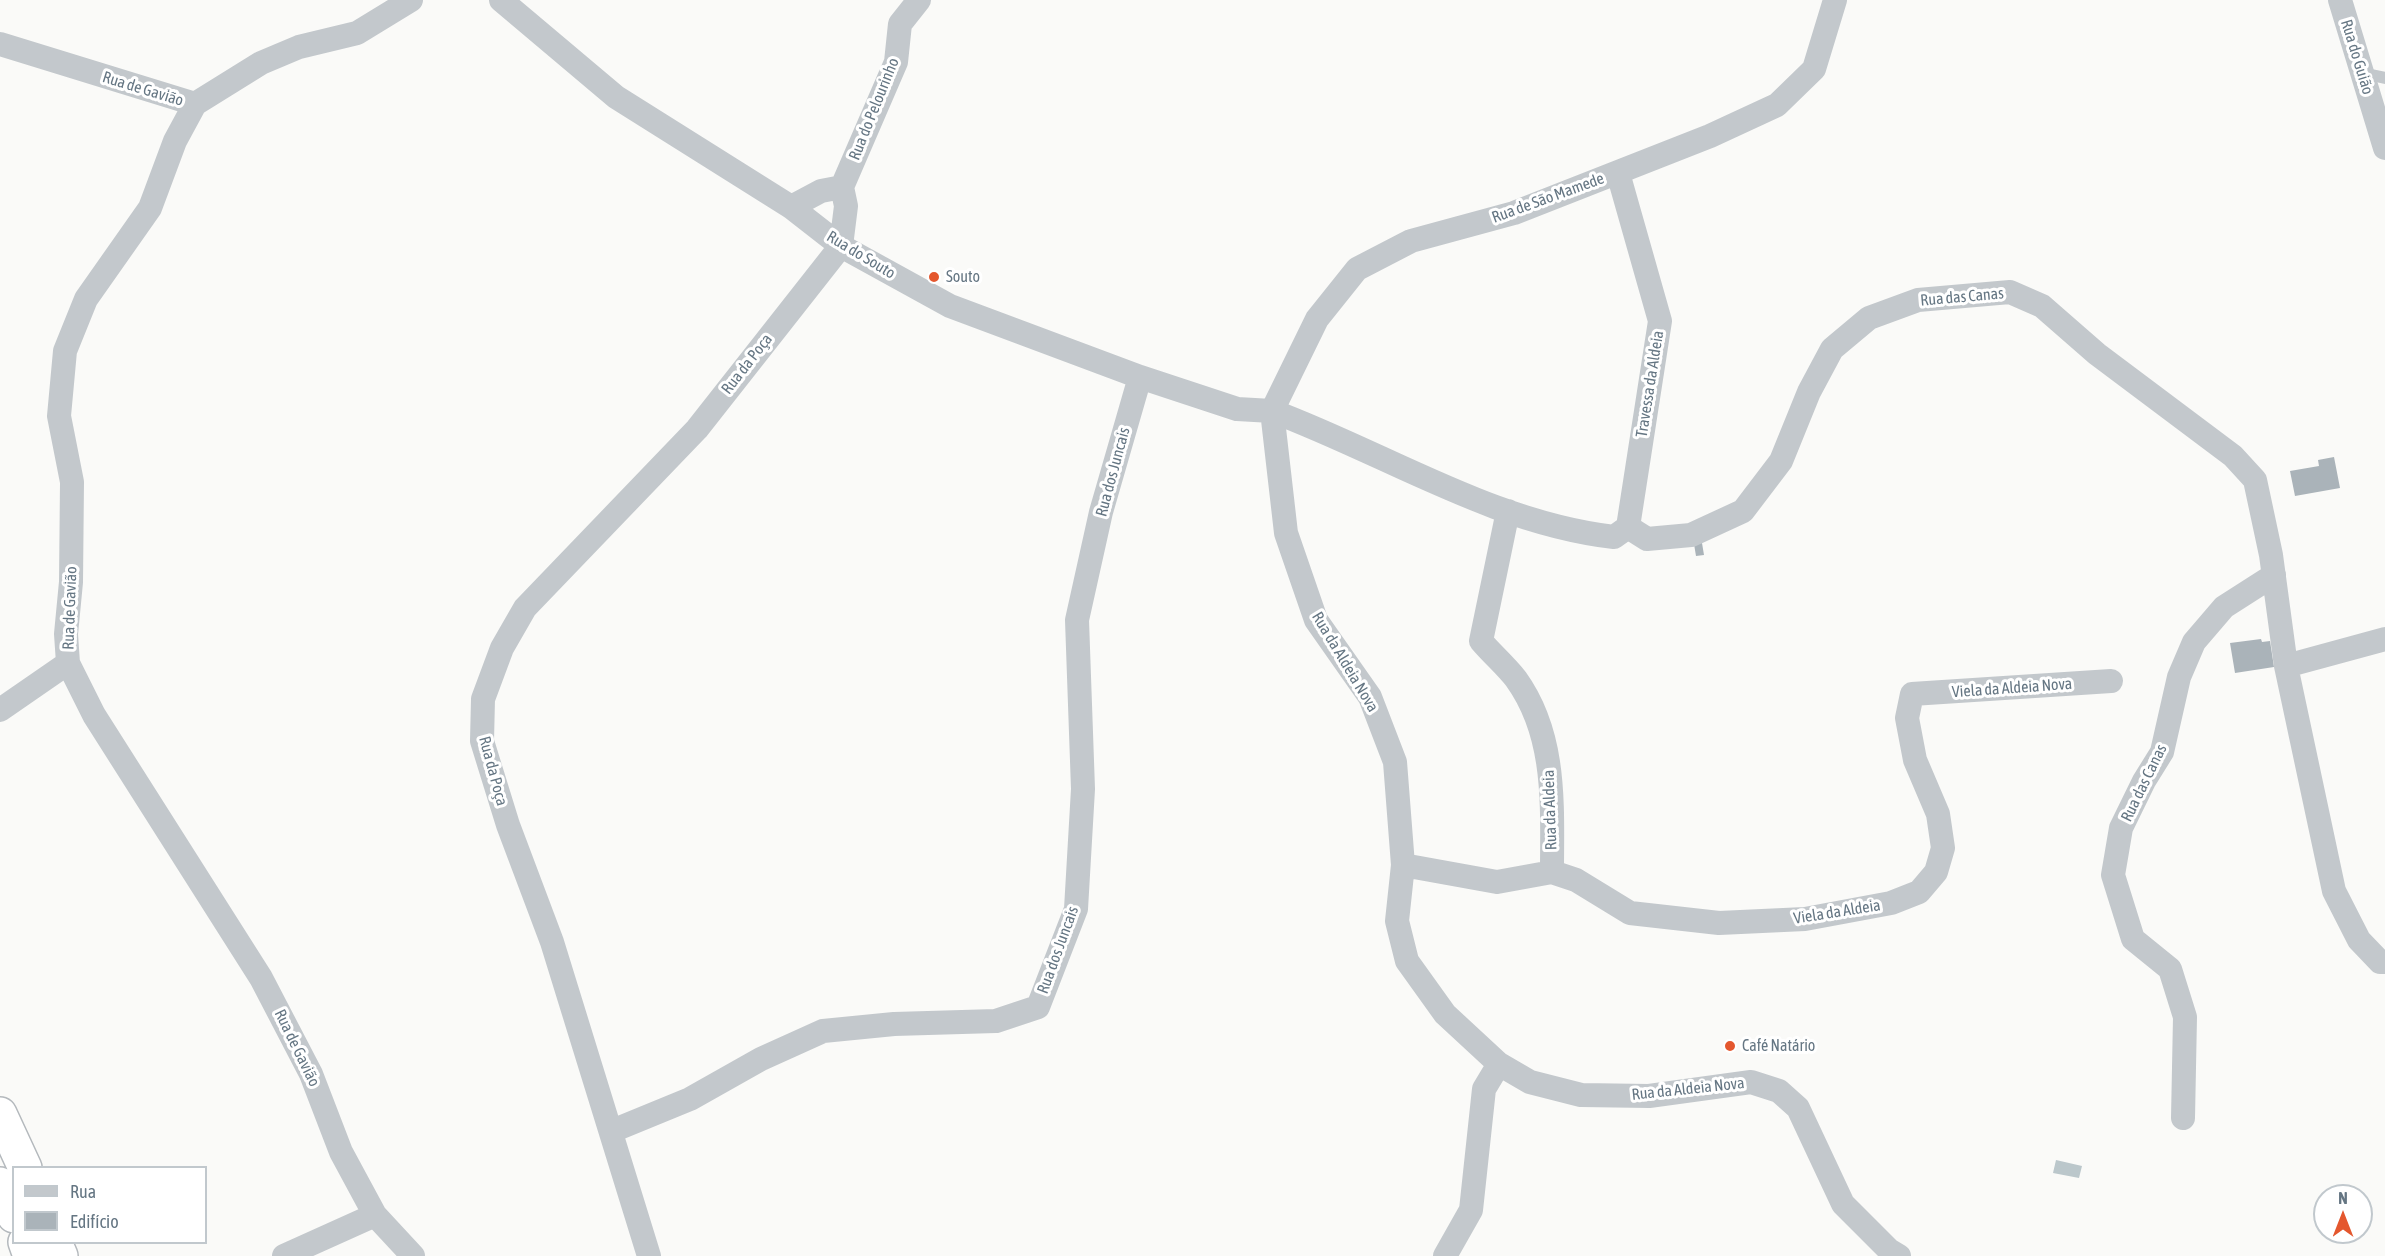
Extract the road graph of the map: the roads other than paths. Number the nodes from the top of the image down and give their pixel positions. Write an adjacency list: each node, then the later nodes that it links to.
1 (411, 0): 8 (street)
2 (501, 0): 12 (street, Rua do Souto)
3 (919, 0): 11 (street, Rua do Pelourinho)
4 (1835, 0): 10 (street, Rua de São Mamede)
5 (2340, 0): 7 (street, Rua do Guião)
6 (0, 44): 8 (street, Rua de Gavião)
7 (2374, 76): 9 (street, Rua do Guião)
8 (195, 104): 20 (street, Rua de Gavião)
9 (2385, 148)
10 (1618, 173): 15 (street, Rua de São Mamede); 17 (street, Travessa da Aldeia)
11 (842, 187): 12 (street); 13 (street, Rua do Pelourinho)
12 (791, 207): 13 (street, Rua do Souto)
13 (841, 246): 14 (street, Rua do Souto); 31 (street, Rua da Poça)
14 (1140, 377): 15 (street, Rua do Souto); 31 (street, Rua dos Juncais)
15 (1272, 411): 16 (street); 25 (street, Rua da Aldeia Nova)
16 (1508, 511): 17 (street); 26 (street, Rua da Aldeia)
17 (1628, 527): 18 (street, Rua das Canas)
18 (2274, 574): 21 (street, Rua das Canas); 30 (street, Rua das Canas)
19 (2385, 639): 21 (street)
20 (68, 663): 24 (street); 35 (street, Rua de Gavião)
21 (2286, 666): 27 (street, Rua das Canas)
22 (2111, 681): 23 (street, Viela da Aldeia Nova)
23 (1912, 694): 26 (street, Viela da Aldeia)
24 (0, 710)
25 (1403, 865): 26 (street, Rua da Aldeia); 28 (street, Rua da Aldeia Nova)
26 (1552, 872)
27 (2385, 962)
28 (1499, 1064): 36 (street); 40 (street, Rua da Aldeia Nova)
29 (0, 1114): 32 (highway)
30 (2184, 1118)
31 (612, 1131): 39 (street, Rua da Poça)
32 (25, 1166)
33 (0, 1184): 34 (highway)
34 (12, 1211)
35 (375, 1215): 37 (street); 38 (street, Rua de Gavião)
36 (1454, 1253)
37 (284, 1256)
38 (413, 1256)
39 (649, 1256)
40 (1899, 1256)

